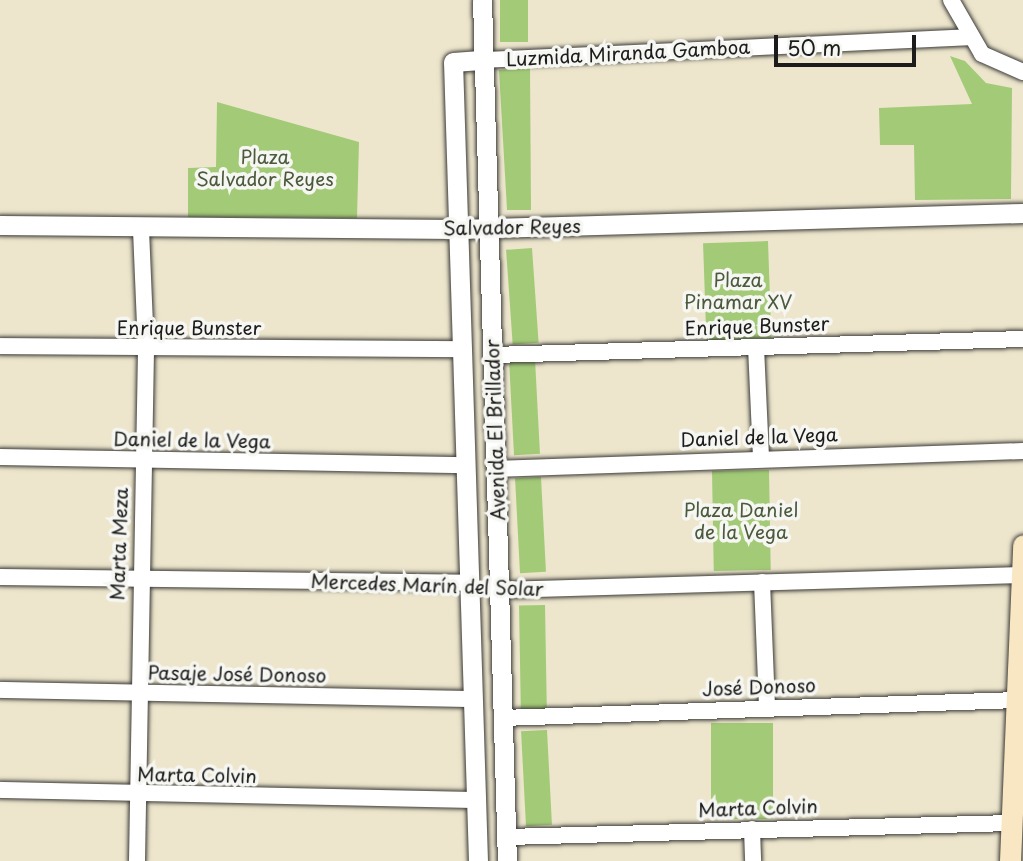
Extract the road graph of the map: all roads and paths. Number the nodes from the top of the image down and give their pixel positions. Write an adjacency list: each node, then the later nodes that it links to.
1 (482, 0): 4 (street, Avenida El Brillador)
2 (951, 0): 3 (street)
3 (970, 37): 4 (street, Luzmida Miranda Gamboa); 6 (street)
4 (484, 60): 5 (street, Luzmida Miranda Gamboa); 11 (street, Avenida El Brillador)
5 (453, 62): 10 (street, Avenida El Brillador)
6 (1023, 72)
7 (1023, 213): 11 (street, Salvador Reyes)
8 (0, 225): 9 (street, Salvador Reyes)
9 (141, 228): 10 (street, Salvador Reyes); 15 (street, Marta Meza)
10 (457, 229): 11 (street, Salvador Reyes); 16 (street, Avenida El Brillador)
11 (488, 229): 17 (street, Avenida El Brillador)
12 (1023, 340): 14 (street, Enrique Bunster)
13 (0, 346): 15 (street, Enrique Bunster)
14 (755, 347): 17 (street, Enrique Bunster); 19 (street)
15 (146, 349): 16 (street, Enrique Bunster); 21 (street, Marta Meza)
16 (463, 349): 22 (street, Avenida El Brillador)
17 (493, 355): 23 (street, Avenida El Brillador)
18 (1023, 451): 19 (street, Daniel de la Vega)
19 (761, 456): 23 (street, Daniel de la Vega)
20 (0, 457): 21 (street, Daniel de la Vega)
21 (143, 460): 22 (street, Daniel de la Vega); 27 (street, Marta Meza)
22 (467, 465): 29 (street, Avenida El Brillador)
23 (496, 469): 30 (street, Avenida El Brillador)
24 (1023, 545): 25 (main road)
25 (1022, 575): 28 (street, Mercedes Marín del Solar); 34 (main road)
26 (0, 577): 27 (street, Mercedes Marín del Solar)
27 (139, 579): 29 (street, Mercedes Marín del Solar); 32 (street, Marta Meza)
28 (762, 582): 30 (street, Mercedes Marín del Solar); 35 (street)
29 (470, 583): 30 (street, Mercedes Marín del Solar); 33 (street, Avenida El Brillador)
30 (500, 590): 36 (street, Avenida El Brillador)
31 (0, 690): 32 (street, Pasaje José Donoso)
32 (137, 693): 33 (street, Pasaje José Donoso); 38 (street, Marta Meza)
33 (473, 699): 39 (street, Avenida El Brillador)
34 (1017, 700): 35 (street, José Donoso); 40 (main road)
35 (766, 708): 36 (street, José Donoso)
36 (502, 718): 42 (street, Avenida El Brillador)
37 (0, 790): 38 (street, Marta Colvin)
38 (139, 795): 39 (street, Marta Colvin); 43 (street, Marta Meza)
39 (477, 800): 44 (street, Avenida El Brillador)
40 (1011, 823): 41 (street, Marta Colvin); 47 (main road)
41 (752, 829): 42 (street, Marta Colvin); 46 (street)
42 (507, 837): 45 (street, Avenida El Brillador)
43 (137, 861)
44 (478, 861)
45 (507, 861)
46 (753, 861)
47 (1010, 861)

